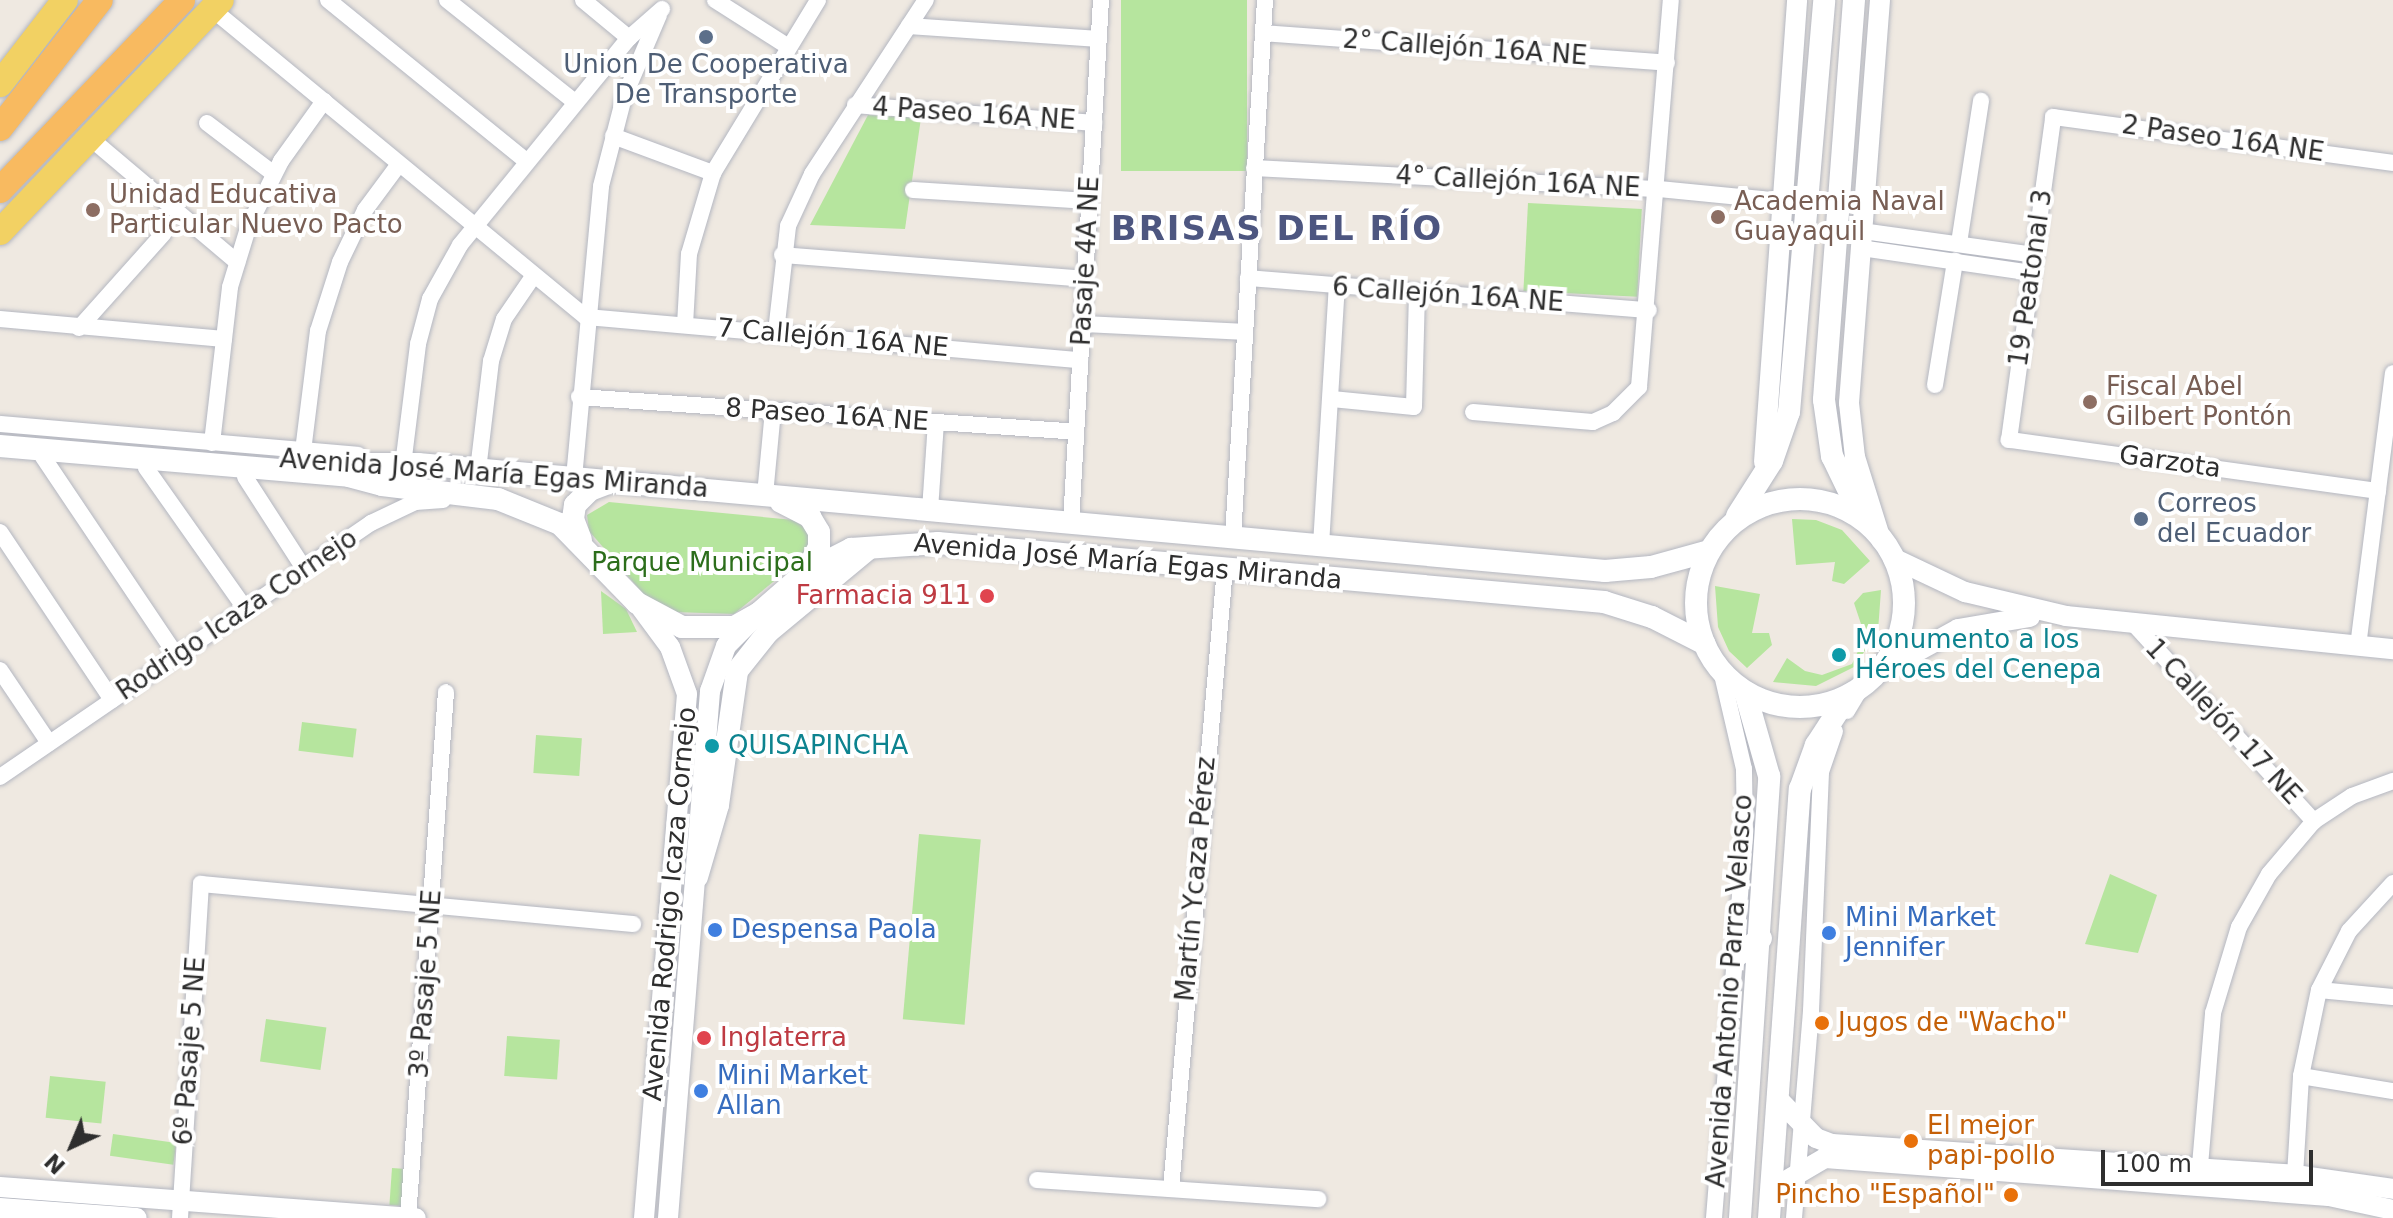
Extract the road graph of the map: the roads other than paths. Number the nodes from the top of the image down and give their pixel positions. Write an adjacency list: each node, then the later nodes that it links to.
1 (65, 0): 25 (main road)
2 (100, 0): 33 (highway)
3 (328, 0): 36 (street)
4 (447, 0): 28 (street)
5 (583, 0): 21 (street)
6 (715, 0): 23 (street)
7 (818, 0): 23 (street)
8 (926, 0): 19 (street)
9 (1101, 0): 22 (street, Pasaje 4A NE)
10 (1265, 0): 20 (street)
11 (1671, 0): 24 (street)
12 (1797, 0): 46 (street)
13 (1824, 0): 96 (main road)
14 (1854, 0): 101 (main road)
15 (1880, 0): 50 (street)
16 (177, 4): 43 (highway)
17 (216, 4): 26 (street); 35 (main road)
18 (665, 4): 21 (street); 34 (street)
19 (909, 26): 22 (street); 29 (street)
20 (1263, 33): 24 (street, 2° Callejón 16A NE); 39 (street)
21 (629, 38): 28 (street)
22 (1099, 39): 32 (street, Pasaje 4A NE)
23 (787, 46): 40 (street)
24 (1667, 63): 42 (street)
25 (0, 84)
26 (324, 101): 38 (street); 41 (street)
27 (1981, 101): 51 (street)
28 (575, 102): 36 (street)
29 (855, 105): 32 (street, 4 Paseo 16A NE); 52 (street)
30 (2053, 117): 37 (street, 2 Paseo 16A NE); 53 (street, 19 Peatonal 3)
31 (207, 123): 41 (street)
32 (1094, 123): 45 (street, Pasaje 4A NE)
33 (0, 128)
34 (613, 136): 40 (street); 63 (street)
35 (89, 137): 48 (main road); 55 (street)
36 (526, 161): 47 (street)
37 (2393, 163)
38 (399, 164): 47 (street); 85 (street)
39 (1254, 168): 42 (street, 4° Callejón 16A NE); 58 (street)
40 (713, 173): 66 (street)
41 (274, 174): 55 (street)
42 (1659, 189): 46 (street, 4° Callejón 16A NE); 62 (street)
43 (0, 190)
44 (913, 190): 45 (street)
45 (1089, 201): 59 (street, Pasaje 4A NE)
46 (1782, 201): 96 (street)
47 (472, 224): 57 (street); 89 (street)
48 (0, 232)
49 (164, 233): 67 (street)
50 (1861, 239): 51 (street); 54 (street); 109 (street)
51 (1959, 243): 53 (street)
52 (782, 255): 59 (street); 68 (street)
53 (2035, 255): 56 (street, 19 Peatonal 3)
54 (1955, 261): 56 (street); 73 (street)
55 (237, 262): 70 (street)
56 (2032, 273): 82 (street, 19 Peatonal 3)
57 (534, 275): 63 (street); 91 (street)
58 (1248, 278): 60 (street, 6 Callejón 16A NE); 69 (street)
59 (1085, 279): 65 (street, Pasaje 4A NE)
60 (1337, 287): 61 (street, 6 Callejón 16A NE); 75 (street)
61 (1417, 294): 62 (street, 6 Callejón 16A NE); 75 (street)
62 (1649, 310): 77 (street)
63 (586, 317): 66 (street, 7 Callejón 16A NE); 74 (street)
64 (0, 319): 67 (street)
65 (1082, 324): 69 (street); 71 (street, Pasaje 4A NE)
66 (685, 325): 68 (street, 7 Callejón 16A NE)
67 (79, 328): 70 (street)
68 (776, 332): 71 (street, 7 Callejón 16A NE)
69 (1244, 332): 105 (street)
70 (224, 339): 83 (street)
71 (1080, 360): 80 (street, Pasaje 4A NE)
72 (2393, 373): 97 (street)
73 (1935, 385)
74 (579, 397): 76 (street, 8 Paseo 16A NE); 93 (street)
75 (1332, 399): 107 (street)
76 (773, 411): 78 (street, 8 Paseo 16A NE); 98 (street)
77 (1473, 412)
78 (936, 422): 80 (street, 8 Paseo 16A NE); 100 (street)
79 (0, 424): 83 (street)
80 (1076, 432): 102 (street, Pasaje 4A NE)
81 (0, 436): 87 (main road)
82 (2009, 440): 97 (street, Garzota)
83 (212, 443): 85 (street)
84 (0, 446): 87 (main road)
85 (303, 451): 89 (street)
86 (0, 454): 88 (street)
87 (184, 456): 89 (main road, Avenida José María Egas Miranda); 95 (main road, Avenida José María Egas Miranda)
88 (43, 457): 90 (street); 122 (street)
89 (411, 460): 91 (main road, Avenida José María Egas Miranda)
90 (146, 468): 92 (street); 115 (street)
91 (478, 470): 93 (main road, Avenida José María Egas Miranda)
92 (245, 477): 95 (street); 111 (street)
93 (574, 478): 94 (main road, Avenida José María Egas Miranda)
94 (613, 482): 98 (main road, Avenida José María Egas Miranda); 106 (main road)
95 (382, 485): 99 (main road, Avenida José María Egas Miranda)
96 (1756, 491): 103 (main road)
97 (2378, 491): 120 (street)
98 (768, 496): 100 (main road, Avenida José María Egas Miranda); 113 (main road)
99 (492, 497): 106 (main road, Avenida José María Egas Miranda); 111 (street, Rodrigo Icaza Cornejo)
100 (930, 510): 102 (main road, Avenida José María Egas Miranda)
101 (1865, 522): 103 (main road); 109 (main road)
102 (1071, 523): 105 (main road, Avenida José María Egas Miranda)
103 (1726, 530): 110 (main road)
104 (0, 532): 129 (street)
105 (1233, 537): 107 (main road, Avenida José María Egas Miranda)
106 (582, 543): 114 (main road, Avenida José María Egas Miranda)
107 (1321, 545): 110 (main road, Avenida José María Egas Miranda)
108 (872, 546): 112 (main road, Avenida José María Egas Miranda); 113 (main road, Avenida José María Egas Miranda); 134 (main road)
109 (1887, 549): 117 (street); 125 (main road)
110 (1709, 551): 119 (main road)
111 (303, 567): 115 (street, Rodrigo Icaza Cornejo)
112 (1225, 568): 119 (main road, Avenida José María Egas Miranda); 151 (street, Martín Ycaza Pérez)
113 (806, 572): 116 (main road, Avenida José María Egas Miranda)
114 (637, 603): 116 (main road, Avenida José María Egas Miranda); 162 (street, Avenida Rodrigo Icaza Cornejo)
115 (244, 607): 122 (street, Rodrigo Icaza Cornejo)
116 (759, 613): 134 (street, Avenida Rodrigo Icaza Cornejo)
117 (2066, 616): 118 (street); 125 (street)
118 (2132, 622): 120 (street); 133 (street, 1 Callejón 17 NE)
119 (1705, 644): 124 (main road)
120 (2358, 646): 121 (street)
121 (2393, 649)
122 (176, 655): 129 (street, Rodrigo Icaza Cornejo)
123 (0, 670): 130 (street)
124 (1721, 670): 127 (main road); 139 (street, Avenida Antonio Parra Velasco)
125 (1878, 673): 128 (main road)
126 (446, 692): 136 (street, 3º Pasaje 5 NE)
127 (1745, 692): 128 (main road); 138 (main road, Avenida Antonio Parra Velasco)
128 (1854, 692): 144 (main road); 145 (street)
129 (112, 700): 130 (street, Rodrigo Icaza Cornejo)
130 (49, 743): 131 (street, Rodrigo Icaza Cornejo)
131 (0, 777)
132 (2393, 781): 133 (street)
133 (2314, 821): 148 (street)
134 (697, 877): 163 (street, Avenida Rodrigo Icaza Cornejo)
135 (2393, 883): 140 (street)
136 (431, 905): 137 (street); 156 (street, 6º Pasaje 5 NE); 160 (street, 3º Pasaje 5 NE)
137 (633, 924)
138 (1761, 938): 139 (main road); 165 (main road, Avenida Antonio Parra Velasco)
139 (1735, 957): 164 (street, Avenida Antonio Parra Velasco)
140 (2319, 990): 141 (street); 142 (street)
141 (2393, 997)
142 (2301, 1076): 143 (street); 147 (street)
143 (2393, 1091)
144 (1779, 1100): 145 (street); 152 (main road)
145 (1802, 1125): 146 (street); 148 (street)
146 (1797, 1172): 148 (street); 152 (street); 167 (street)
147 (2295, 1175): 148 (street); 153 (street)
148 (2199, 1178): 158 (street)
149 (1037, 1180): 151 (street)
150 (0, 1187): 156 (street)
151 (1171, 1189): 154 (street)
152 (1772, 1189): 166 (main road)
153 (2393, 1189)
154 (1318, 1199)
155 (0, 1208): 159 (street)
156 (180, 1209): 160 (street)
157 (2393, 1210): 158 (street)
158 (2370, 1211)
159 (137, 1218)
160 (408, 1218): 161 (street)
161 (416, 1218)
162 (644, 1218)
163 (668, 1218)
164 (1714, 1218)
165 (1740, 1218)
166 (1769, 1218)
167 (1794, 1218)

